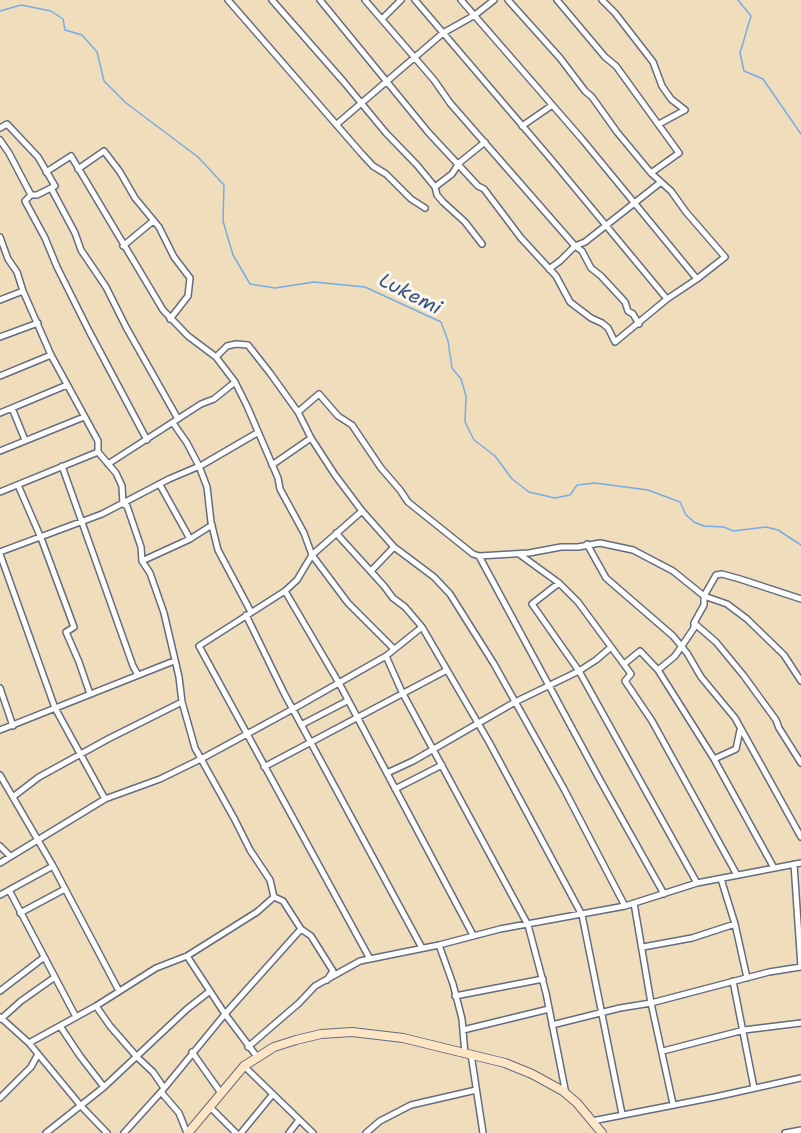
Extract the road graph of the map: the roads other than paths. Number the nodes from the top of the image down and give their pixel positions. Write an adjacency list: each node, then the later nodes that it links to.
1 (228, 0): 19 (street)
2 (272, 0): 17 (street)
3 (320, 0): 16 (street)
4 (365, 0): 13 (street)
5 (401, 0): 13 (street)
6 (415, 0): 14 (street)
7 (461, 0): 12 (street)
8 (494, 0): 12 (street)
9 (508, 0): 28 (street)
10 (557, 0): 20 (street)
11 (602, 0): 20 (street)
12 (475, 15): 14 (street); 18 (street)
13 (382, 20): 15 (street)
14 (443, 33): 15 (street); 21 (street)
15 (413, 58): 16 (street); 24 (street)
16 (387, 81): 17 (street); 25 (street)
17 (362, 102): 19 (street); 30 (street)
18 (551, 106): 21 (street); 33 (street)
19 (337, 124): 34 (street)
20 (659, 124): 28 (street)
21 (522, 126): 36 (street)
22 (0, 128): 27 (street)
23 (0, 140): 32 (street)
24 (485, 142): 25 (street); 41 (street)
25 (459, 163): 30 (street); 44 (street)
26 (78, 169): 27 (street); 35 (street); 40 (street)
27 (46, 172): 31 (street)
28 (651, 173): 29 (street)
29 (662, 182): 33 (street); 45 (street)
30 (435, 187): 38 (street)
31 (51, 188): 32 (street); 62 (street)
32 (31, 195): 66 (street)
33 (635, 203): 36 (street); 45 (street)
34 (424, 208)
35 (153, 221): 40 (street); 49 (street)
36 (605, 225): 41 (street); 47 (street)
37 (0, 237): 39 (street)
38 (482, 244)
39 (2, 246): 42 (street)
40 (123, 246): 49 (street)
41 (575, 246): 44 (street); 51 (street)
42 (8, 259): 43 (street); 46 (street)
43 (0, 262)
44 (549, 268): 51 (street)
45 (697, 279): 47 (street)
46 (23, 291): 48 (street); 50 (street)
47 (667, 299): 51 (street)
48 (0, 300)
49 (170, 319): 54 (street)
50 (38, 323): 52 (street); 53 (street)
51 (639, 324)
52 (0, 337)
53 (51, 355): 55 (street); 57 (street)
54 (216, 357): 56 (street); 59 (street)
55 (0, 376)
56 (235, 382): 62 (street); 63 (street)
57 (67, 385): 58 (street); 61 (street)
58 (12, 408): 60 (street); 65 (street)
59 (298, 412): 64 (street); 88 (street)
60 (0, 413)
61 (84, 417): 65 (street); 68 (street)
62 (175, 421): 66 (street); 72 (street)
63 (257, 433): 70 (street); 72 (street)
64 (311, 438): 70 (street); 77 (street)
65 (25, 440): 67 (street)
66 (147, 440): 69 (street)
67 (0, 451)
68 (98, 452): 69 (street); 71 (street)
69 (108, 464): 76 (street)
70 (272, 465): 87 (street)
71 (62, 466): 73 (street); 78 (street)
72 (199, 466): 74 (street); 79 (street)
73 (18, 485): 75 (street); 81 (street)
74 (160, 485): 76 (street); 82 (street)
75 (0, 492)
76 (123, 504): 78 (street); 89 (street)
77 (362, 510): 80 (street); 84 (street)
78 (83, 522): 81 (street); 107 (street)
79 (212, 525): 82 (street); 95 (street)
80 (336, 533): 87 (street); 90 (street)
81 (41, 538): 85 (street); 113 (street)
82 (189, 539): 89 (street)
83 (587, 544): 86 (street); 93 (street); 98 (street)
84 (394, 547): 90 (street); 116 (street)
85 (0, 553): 117 (street)
86 (519, 554): 88 (street); 91 (street)
87 (312, 555): 92 (street); 100 (street)
88 (479, 556): 110 (street)
89 (142, 561): 102 (street)
90 (371, 571): 97 (street)
91 (559, 583): 99 (street); 106 (street)
92 (285, 591): 95 (street); 109 (street)
93 (704, 596): 94 (street); 96 (street); 108 (street)
94 (801, 599)
95 (248, 614): 118 (street); 125 (street)
96 (694, 622): 98 (street); 131 (street)
97 (422, 627): 100 (street); 104 (street)
98 (681, 646): 105 (street); 123 (street)
99 (610, 648): 103 (street); 106 (street)
100 (394, 649): 101 (street)
101 (386, 656): 109 (street); 112 (street)
102 (174, 661): 107 (street); 115 (street)
103 (624, 664): 105 (street); 147 (street)
104 (447, 670): 112 (street); 120 (street)
105 (658, 670): 130 (street)
106 (579, 671): 110 (street); 149 (street)
107 (138, 675): 113 (street)
108 (801, 681)
109 (339, 683): 114 (street); 118 (street)
110 (549, 686): 116 (street); 152 (street)
111 (0, 688): 122 (street)
112 (402, 692): 119 (street); 127 (street)
113 (90, 694): 117 (street)
114 (347, 701): 119 (street); 121 (street)
115 (182, 702): 128 (street); 129 (street)
116 (515, 702): 120 (street); 156 (street)
117 (55, 708): 122 (street); 128 (street)
118 (293, 709): 121 (street); 125 (street)
119 (356, 717): 126 (street); 134 (street)
120 (478, 723): 127 (street); 158 (street)
121 (301, 725): 126 (street)
122 (13, 726): 124 (street)
123 (740, 728): 130 (street); 139 (street)
124 (0, 730)
125 (246, 733): 129 (street); 133 (street)
126 (310, 741): 133 (street); 165 (street)
127 (433, 749): 132 (street); 134 (street)
128 (81, 754): 137 (street); 138 (street)
129 (201, 759): 138 (street); 154 (street)
130 (714, 759): 146 (street)
131 (801, 763)
132 (442, 765): 136 (street); 160 (street)
133 (264, 767): 168 (street)
134 (387, 773): 136 (street)
135 (0, 775): 137 (street)
136 (395, 789): 162 (street)
137 (14, 796): 140 (street)
138 (105, 799): 140 (street)
139 (801, 837)
140 (38, 841): 142 (street); 145 (street)
141 (0, 846): 142 (street)
142 (10, 856): 143 (street)
143 (0, 863)
144 (798, 864): 146 (street); 169 (street)
145 (53, 866): 150 (street); 151 (street)
146 (774, 868): 147 (street)
147 (737, 875): 148 (street)
148 (721, 879): 149 (street); 159 (street)
149 (697, 883): 152 (street)
150 (64, 889): 157 (street); 176 (street)
151 (9, 890): 153 (street); 157 (street)
152 (664, 894): 155 (street)
153 (0, 895)
154 (274, 897): 161 (street); 166 (street)
155 (634, 903): 156 (street); 164 (street)
156 (625, 906): 158 (street)
157 (21, 913): 167 (street)
158 (582, 915): 160 (street); 182 (street)
159 (735, 924): 164 (street); 171 (street)
160 (528, 925): 162 (street); 172 (street)
161 (301, 929): 173 (street); 183 (street)
162 (473, 935): 163 (street)
163 (439, 945): 165 (street); 178 (street)
164 (643, 947): 179 (street)
165 (422, 948): 168 (street)
166 (187, 956): 176 (street); 177 (street)
167 (44, 958): 170 (street); 175 (street)
168 (370, 958): 173 (street)
169 (801, 967): 171 (street)
170 (54, 977): 184 (street); 185 (street)
171 (747, 978): 174 (street)
172 (543, 979): 178 (street); 181 (street)
173 (327, 980): 192 (street)
174 (733, 981): 179 (street); 190 (street)
175 (0, 991)
176 (119, 991): 180 (street)
177 (210, 991): 183 (street); 197 (street)
178 (455, 996): 189 (street)
179 (651, 1003): 182 (street); 194 (street)
180 (96, 1006): 184 (street); 197 (street)
181 (549, 1009): 188 (street); 189 (street)
182 (601, 1013): 188 (street); 212 (street)
183 (225, 1014): 192 (street); 193 (street)
184 (76, 1017): 187 (street)
185 (1, 1019): 191 (street)
186 (801, 1023): 190 (street)
187 (60, 1026): 191 (street); 201 (street)
188 (552, 1026): 206 (street)
189 (463, 1030): 196 (street)
190 (744, 1030): 194 (street); 202 (street)
191 (29, 1043): 195 (street)
192 (248, 1047): 198 (street)
193 (192, 1052): 203 (street); 205 (street)
194 (663, 1052): 209 (street)
195 (38, 1054): 208 (street); 210 (street)
196 (468, 1054): 198 (street); 204 (street); 206 (street)
197 (137, 1057): 201 (street); 203 (street)
198 (258, 1058): 199 (street)
199 (244, 1066): 205 (street); 207 (street)
200 (801, 1077): 202 (street)
201 (104, 1087): 210 (street)
202 (754, 1088): 209 (street)
203 (163, 1090): 218 (street); 219 (street)
204 (476, 1090): 224 (street); 225 (street)
205 (221, 1093): 211 (street)
206 (566, 1094): 214 (street)
207 (273, 1095): 213 (street); 221 (street)
208 (0, 1098)
209 (673, 1104): 212 (street)
210 (81, 1106): 216 (street); 217 (street)
211 (210, 1107): 219 (street); 220 (street)
212 (622, 1114): 214 (street)
213 (299, 1120): 222 (street); 223 (street)
214 (592, 1121): 226 (street)
215 (801, 1130): 227 (street)
216 (46, 1133)
217 (107, 1133)
218 (124, 1133)
219 (188, 1133)
220 (236, 1133)
221 (241, 1133)
222 (289, 1133)
223 (313, 1133)
224 (366, 1133)
225 (483, 1133)
226 (602, 1133)
227 (785, 1133)

